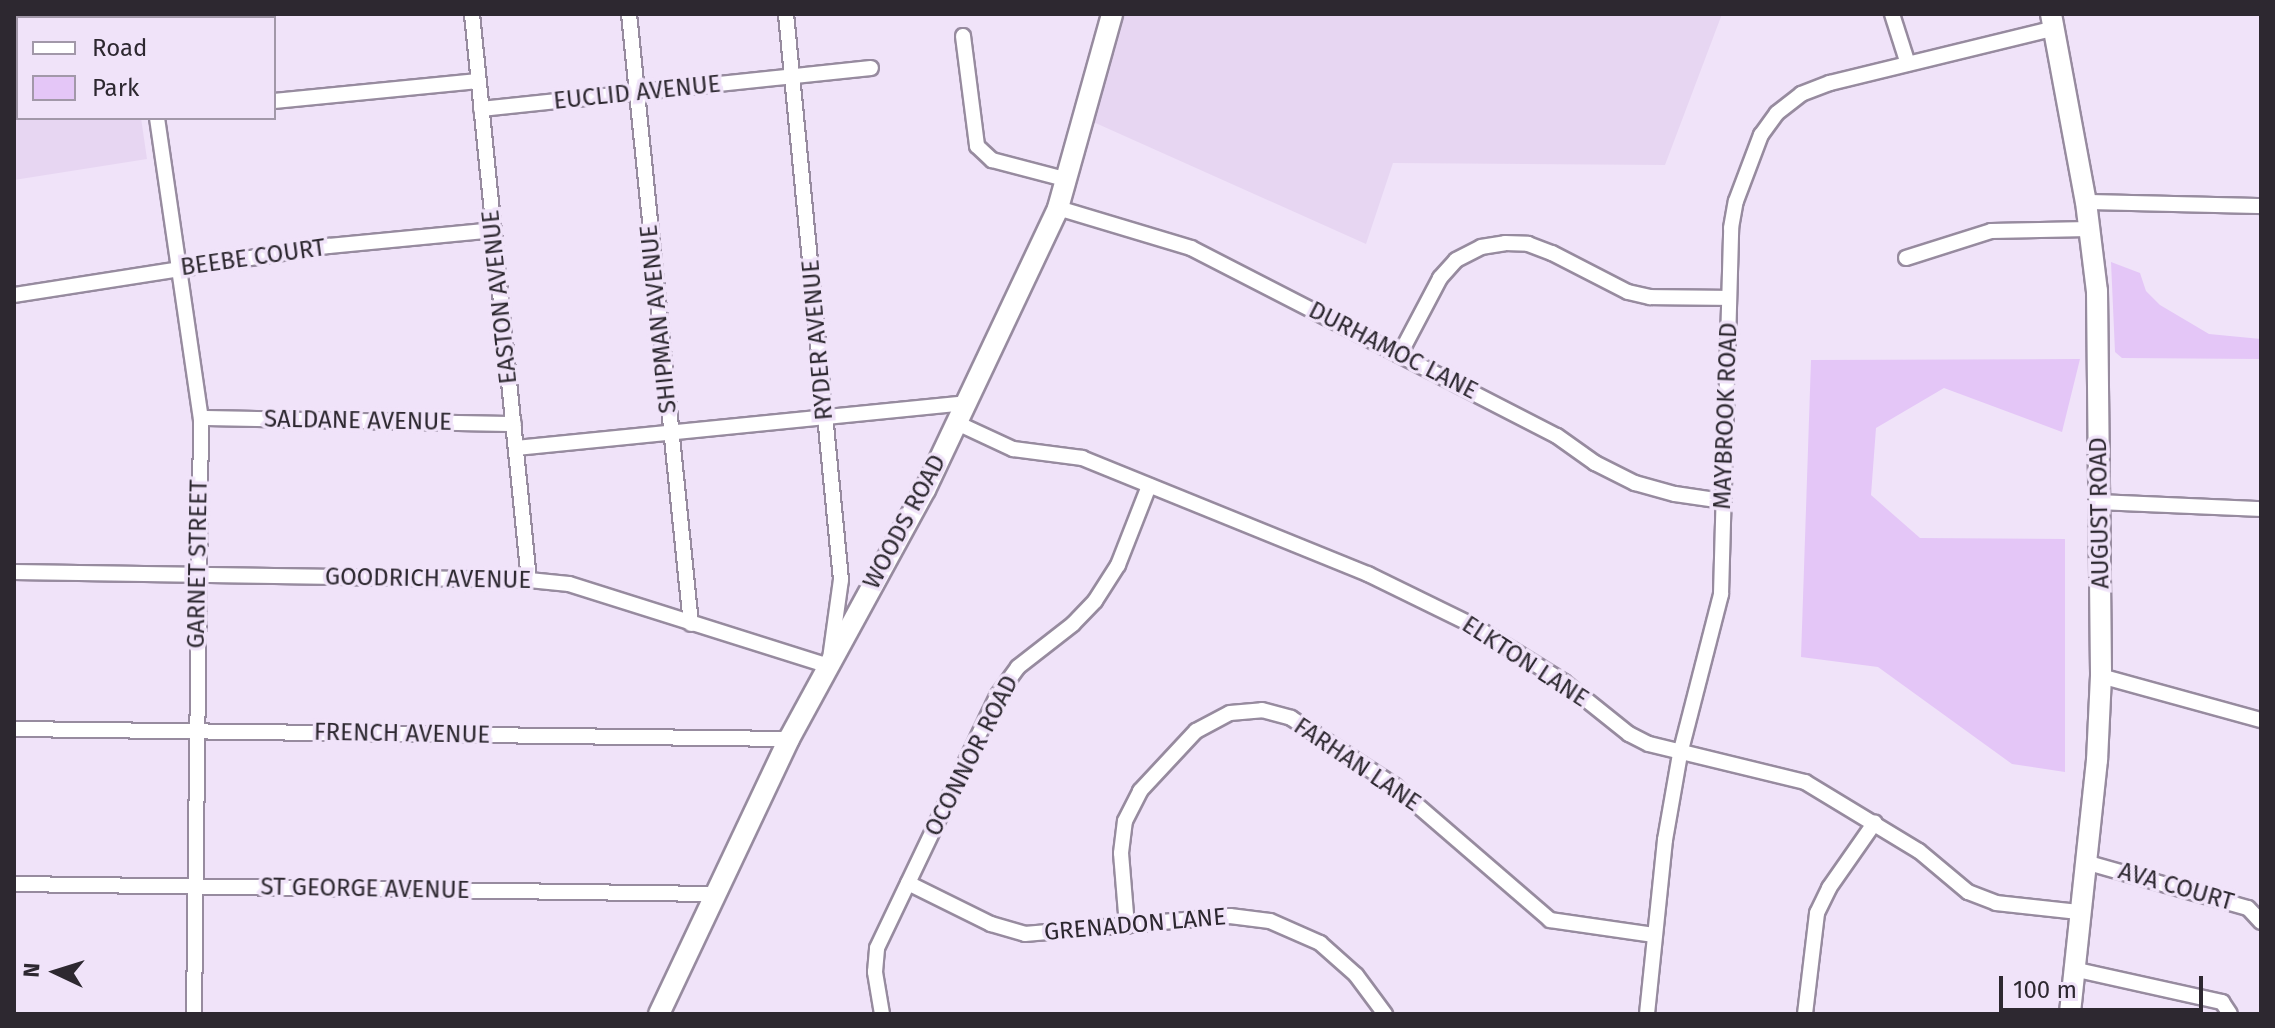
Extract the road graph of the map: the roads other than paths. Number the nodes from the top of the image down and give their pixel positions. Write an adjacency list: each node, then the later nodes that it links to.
1 (472, 14): 11 (street, EASTON AVENUE)
2 (629, 14): 12 (street, SHIPMAN AVENUE)
3 (786, 14): 10 (street, RYDER AVENUE)
4 (1112, 14): 16 (street, WOODS ROAD)
5 (1892, 14): 8 (street)
6 (2053, 21): 8 (street, MAYBROOK ROAD); 17 (street, AUGUST ROAD)
7 (963, 36): 16 (street)
8 (1908, 64): 25 (street, MAYBROOK ROAD)
9 (871, 68): 10 (street, EUCLID AVENUE)
10 (793, 77): 12 (street, EUCLID AVENUE); 28 (street, RYDER AVENUE)
11 (478, 81): 13 (street); 14 (street, EASTON AVENUE)
12 (637, 93): 14 (street, EUCLID AVENUE); 32 (street, SHIPMAN AVENUE)
13 (276, 101)
14 (481, 109): 21 (street, EASTON AVENUE)
15 (157, 120): 23 (street, GARNET STREET)
16 (1065, 179): 19 (street, WOODS ROAD)
17 (2086, 202): 18 (street); 20 (street, AUGUST ROAD)
18 (2261, 206)
19 (1058, 208): 26 (street, DURHAMOC LANE); 27 (street, WOODS ROAD)
20 (2089, 229): 22 (street); 36 (street, AUGUST ROAD)
21 (493, 230): 23 (street, BEEBE COURT); 31 (street, EASTON AVENUE)
22 (1906, 258)
23 (179, 269): 24 (street, BEEBE COURT); 29 (street, GARNET STREET)
24 (14, 295)
25 (1729, 298): 26 (street); 35 (street, MAYBROOK ROAD)
26 (1400, 354): 35 (street, DURHAMOC LANE)
27 (966, 403): 28 (street); 30 (street, WOODS ROAD)
28 (825, 417): 32 (street); 42 (street, RYDER AVENUE)
29 (201, 418): 31 (street, SALDANE AVENUE); 39 (street, GARNET STREET)
30 (957, 423): 34 (street, ELKTON LANE); 42 (street, WOODS ROAD)
31 (514, 424): 33 (street, EASTON AVENUE)
32 (671, 433): 33 (street); 41 (street, SHIPMAN AVENUE)
33 (516, 448): 40 (street, EASTON AVENUE)
34 (1149, 486): 48 (street, ELKTON LANE); 51 (street, OCONNOR ROAD)
35 (1723, 501): 48 (street, MAYBROOK ROAD)
36 (2099, 502): 37 (street); 43 (street, AUGUST ROAD)
37 (2261, 509)
38 (14, 572): 39 (street, GOODRICH AVENUE)
39 (198, 575): 40 (street, GOODRICH AVENUE); 46 (street, GARNET STREET)
40 (529, 580): 41 (street, GOODRICH AVENUE)
41 (691, 624): 42 (street, GOODRICH AVENUE)
42 (829, 666): 47 (street, WOODS ROAD)
43 (2101, 676): 44 (street); 50 (street, AUGUST ROAD)
44 (2261, 720)
45 (14, 729): 46 (street, FRENCH AVENUE)
46 (195, 731): 47 (street, FRENCH AVENUE); 53 (street, GARNET STREET)
47 (789, 739): 54 (street, WOODS ROAD)
48 (1680, 754): 49 (street, ELKTON LANE); 58 (street, MAYBROOK ROAD)
49 (1875, 822): 55 (street, ELKTON LANE); 65 (street)
50 (2085, 862): 55 (street, AUGUST ROAD); 56 (street, AVA COURT)
51 (908, 883): 57 (street, GRENADON LANE); 62 (street, OCONNOR ROAD)
52 (14, 884): 53 (street, ST GEORGE AVENUE)
53 (195, 886): 54 (street, ST GEORGE AVENUE); 60 (street, GARNET STREET)
54 (716, 894): 61 (street, WOODS ROAD)
55 (2079, 912): 59 (street, AUGUST ROAD)
56 (2261, 922)
57 (1127, 926): 58 (street, FARHAN LANE); 63 (street, GRENADON LANE)
58 (1654, 935): 64 (street, MAYBROOK ROAD)
59 (2073, 969): 66 (street, AUGUST ROAD); 67 (street)
60 (194, 1014)
61 (659, 1014)
62 (882, 1014)
63 (1385, 1014)
64 (1647, 1014)
65 (1805, 1014)
66 (2070, 1014)
67 (2230, 1014)

